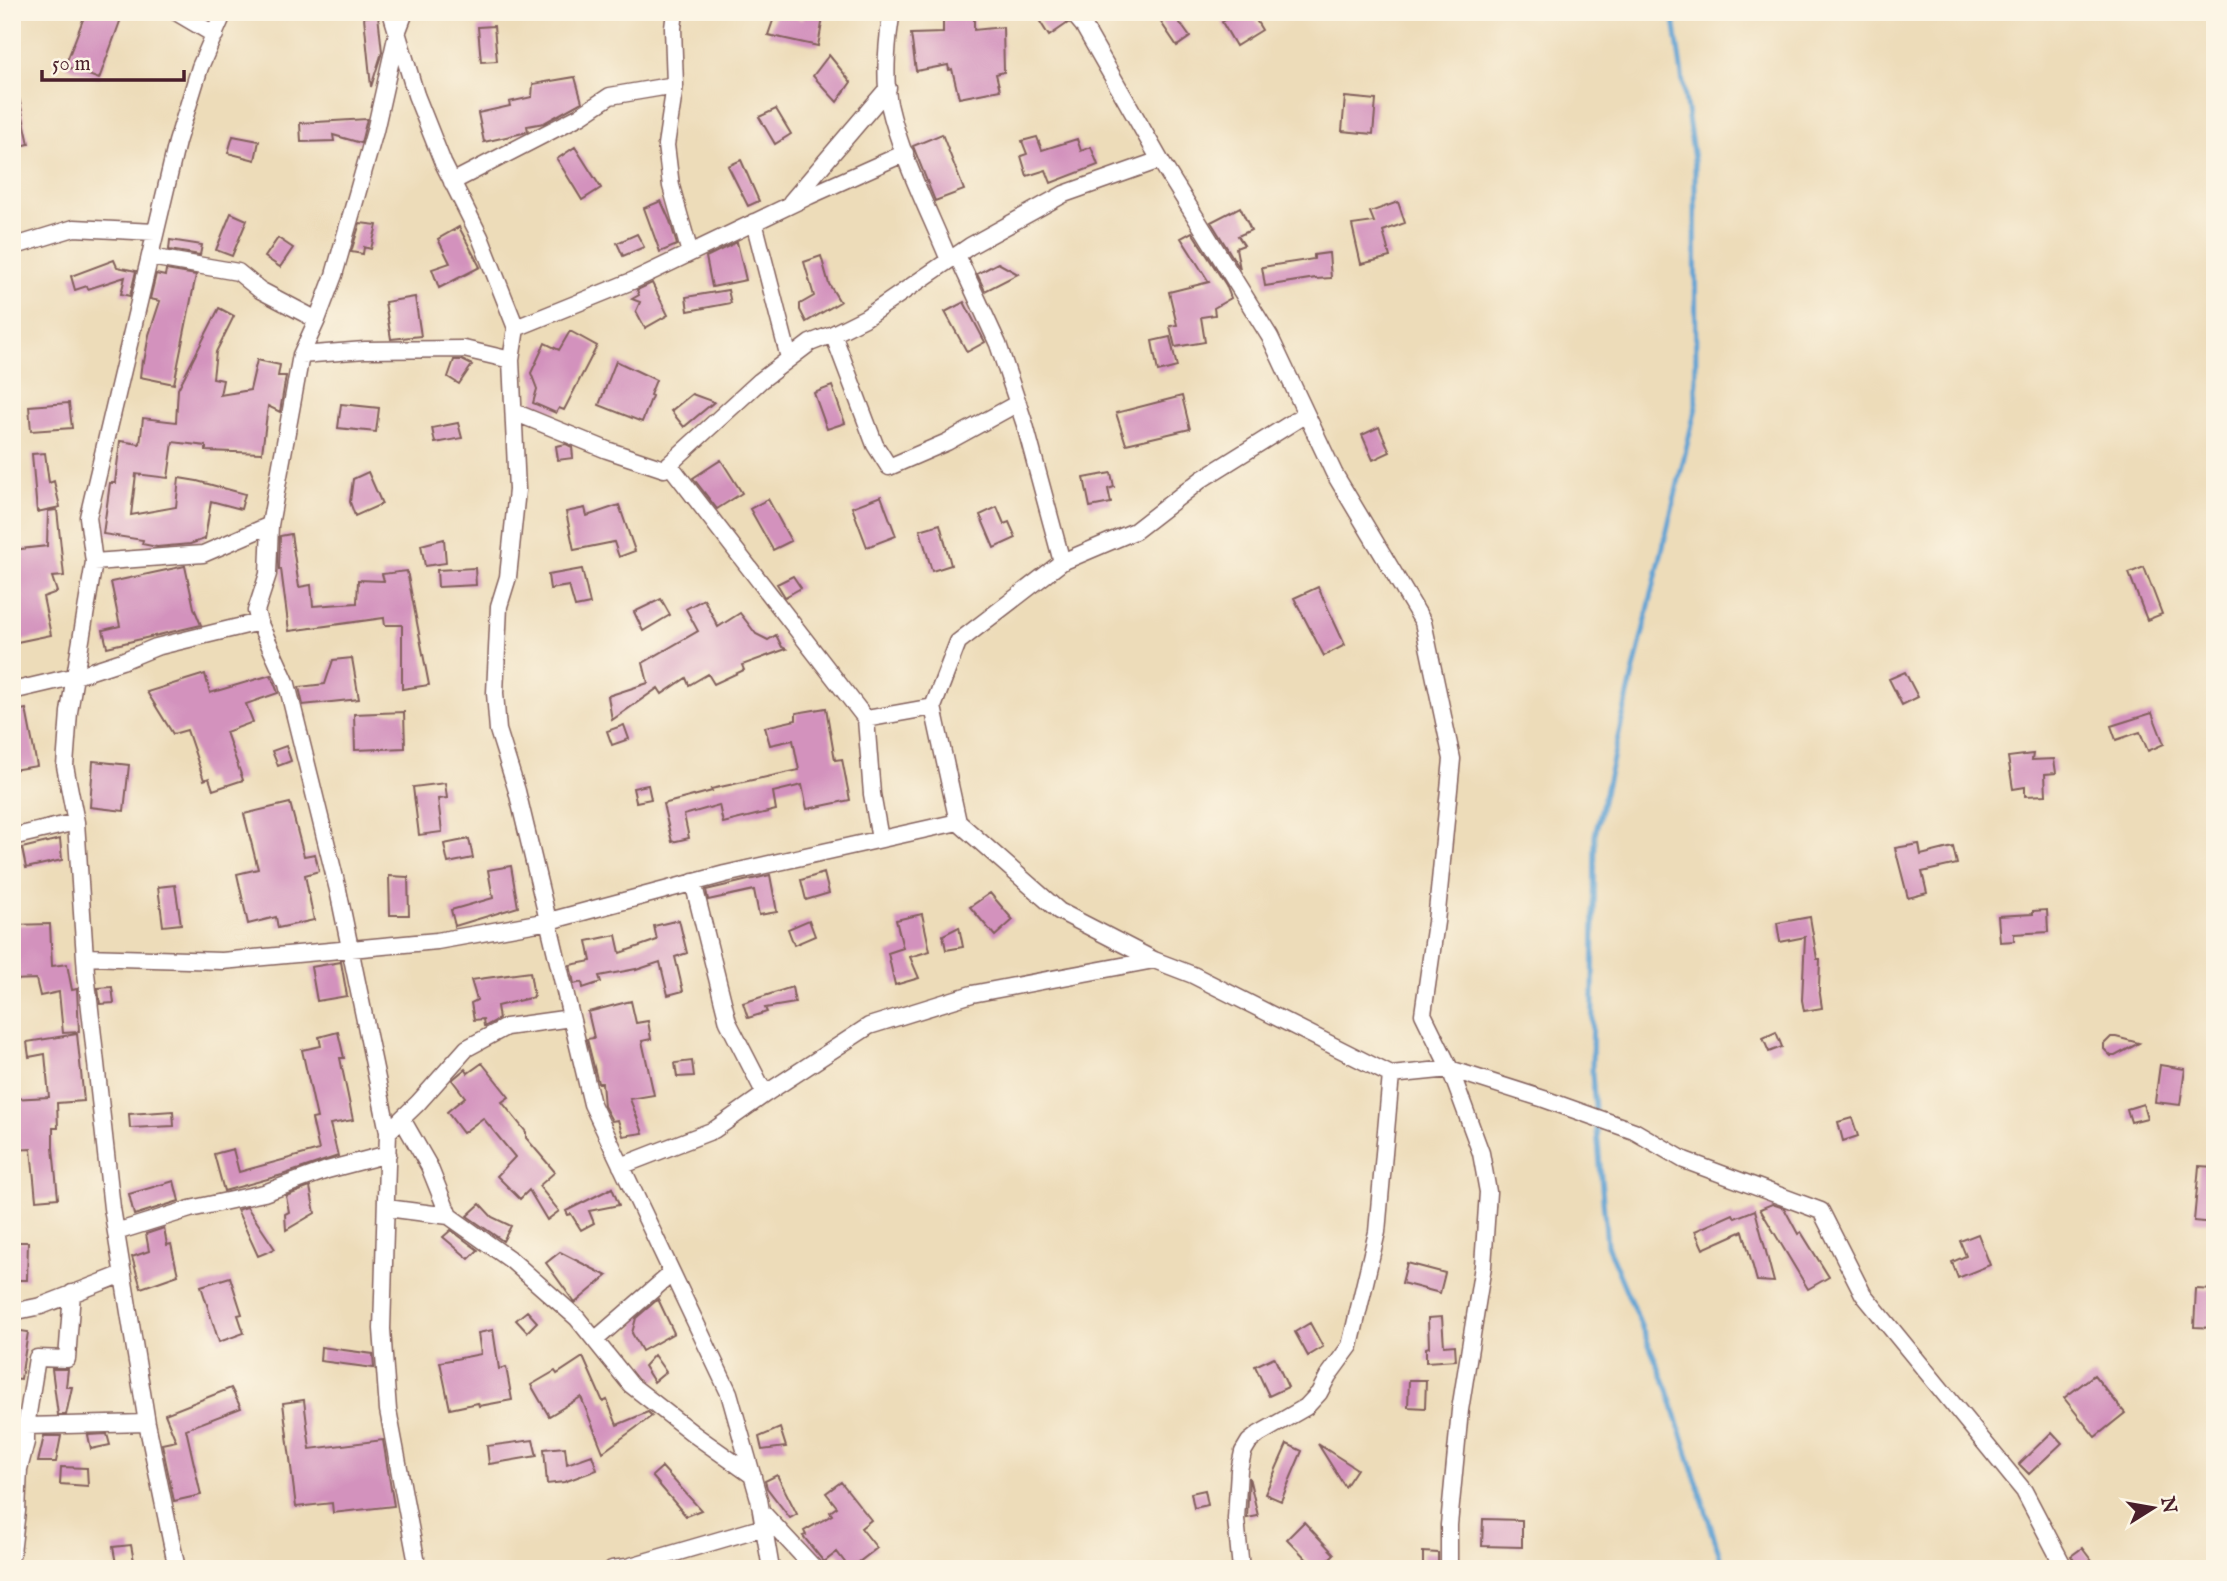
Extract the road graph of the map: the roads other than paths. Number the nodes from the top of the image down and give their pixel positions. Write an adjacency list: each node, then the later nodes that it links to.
1 (176, 12): 9 (street)
2 (224, 12): 9 (street)
3 (391, 12): 8 (street)
4 (405, 12): 8 (street)
5 (675, 12): 10 (street)
6 (892, 12): 11 (street)
7 (1072, 12): 13 (street)
8 (397, 33): 14 (street); 22 (street)
9 (215, 35): 17 (street)
10 (675, 85): 14 (street); 19 (street)
11 (888, 88): 12 (street); 15 (street)
12 (905, 153): 15 (street); 21 (street)
13 (1160, 160): 21 (street); 30 (street)
14 (452, 182): 23 (street)
15 (788, 206): 16 (street)
16 (754, 222): 19 (street); 26 (street)
17 (155, 232): 18 (street); 20 (street)
18 (14, 243)
19 (690, 253): 23 (street)
20 (150, 257): 22 (street); 33 (street)
21 (953, 258): 24 (street); 28 (street)
22 (317, 320): 25 (street)
23 (516, 328): 27 (street)
24 (833, 334): 26 (street); 28 (street)
25 (301, 355): 27 (street); 32 (street)
26 (789, 358): 31 (street)
27 (511, 360): 29 (street)
28 (1018, 403): 34 (street)
29 (514, 412): 31 (street); 45 (street)
30 (1306, 414): 34 (street); 50 (street)
31 (669, 464): 39 (street)
32 (270, 525): 33 (street); 35 (street)
33 (94, 562): 36 (street)
34 (1062, 562): 38 (street)
35 (259, 622): 36 (street); 46 (street)
36 (76, 676): 37 (street); 40 (street)
37 (12, 691)
38 (933, 707): 39 (street); 41 (street)
39 (866, 719): 43 (street)
40 (76, 822): 42 (street); 47 (street)
41 (958, 822): 43 (street); 48 (street)
42 (12, 837)
43 (880, 839): 44 (street)
44 (693, 883): 45 (street); 52 (street)
45 (549, 921): 46 (street); 49 (street)
46 (350, 948): 47 (street); 54 (street)
47 (85, 957): 59 (street)
48 (1154, 960): 51 (street); 52 (street)
49 (571, 1018): 53 (street); 56 (street)
50 (1450, 1069): 51 (street); 76 (street); 77 (street)
51 (1391, 1075): 75 (street)
52 (765, 1094): 56 (street)
53 (402, 1119): 54 (street); 58 (street)
54 (388, 1132): 55 (street)
55 (388, 1154): 57 (street); 59 (street)
56 (621, 1166): 60 (street)
57 (387, 1208): 58 (street); 71 (street)
58 (449, 1216): 64 (street)
59 (116, 1232): 61 (street)
60 (672, 1273): 64 (street); 67 (street)
61 (123, 1274): 62 (street); 65 (street)
62 (72, 1293): 63 (street); 66 (street)
63 (12, 1312)
64 (595, 1340): 67 (street)
65 (147, 1423): 66 (street); 70 (street)
66 (26, 1426): 69 (street)
67 (752, 1476): 68 (street)
68 (762, 1519): 72 (street); 73 (street); 74 (street)
69 (12, 1553)
70 (177, 1569)
71 (418, 1569)
72 (612, 1569)
73 (771, 1569)
74 (815, 1569)
75 (1241, 1569)
76 (1449, 1569)
77 (2065, 1569)

